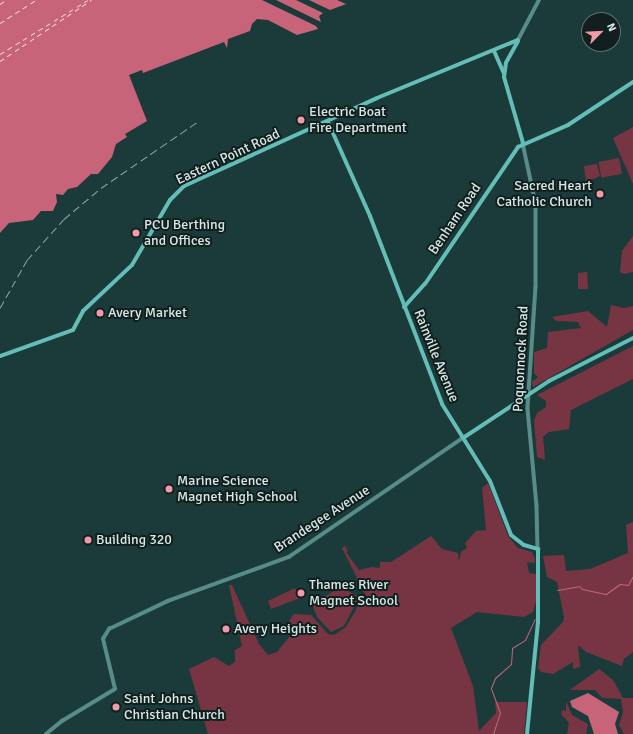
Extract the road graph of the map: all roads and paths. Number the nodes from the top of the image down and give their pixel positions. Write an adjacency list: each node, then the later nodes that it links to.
1 (539, 0): 2 (street)
2 (518, 40): 3 (main road, Eastern Point Road); 4 (main road)
3 (494, 51): 4 (main road, Poquonnock Road); 6 (main road, Eastern Point Road)
4 (504, 73): 7 (main road, Poquonnock Road)
5 (633, 82): 7 (main road)
6 (328, 122): 8 (main road, Rainville Avenue); 10 (main road, Eastern Point Road)
7 (523, 143): 8 (main road, Benham Road); 12 (street, Poquonnock Road)
8 (404, 307): 11 (main road, Rainville Avenue)
9 (633, 338): 11 (main road)
10 (0, 356)
11 (462, 438): 12 (main road, Rainville Avenue); 13 (street, Brandegee Avenue)
12 (538, 549): 14 (main road, Poquonnock Road)
13 (46, 734)
14 (527, 734)

